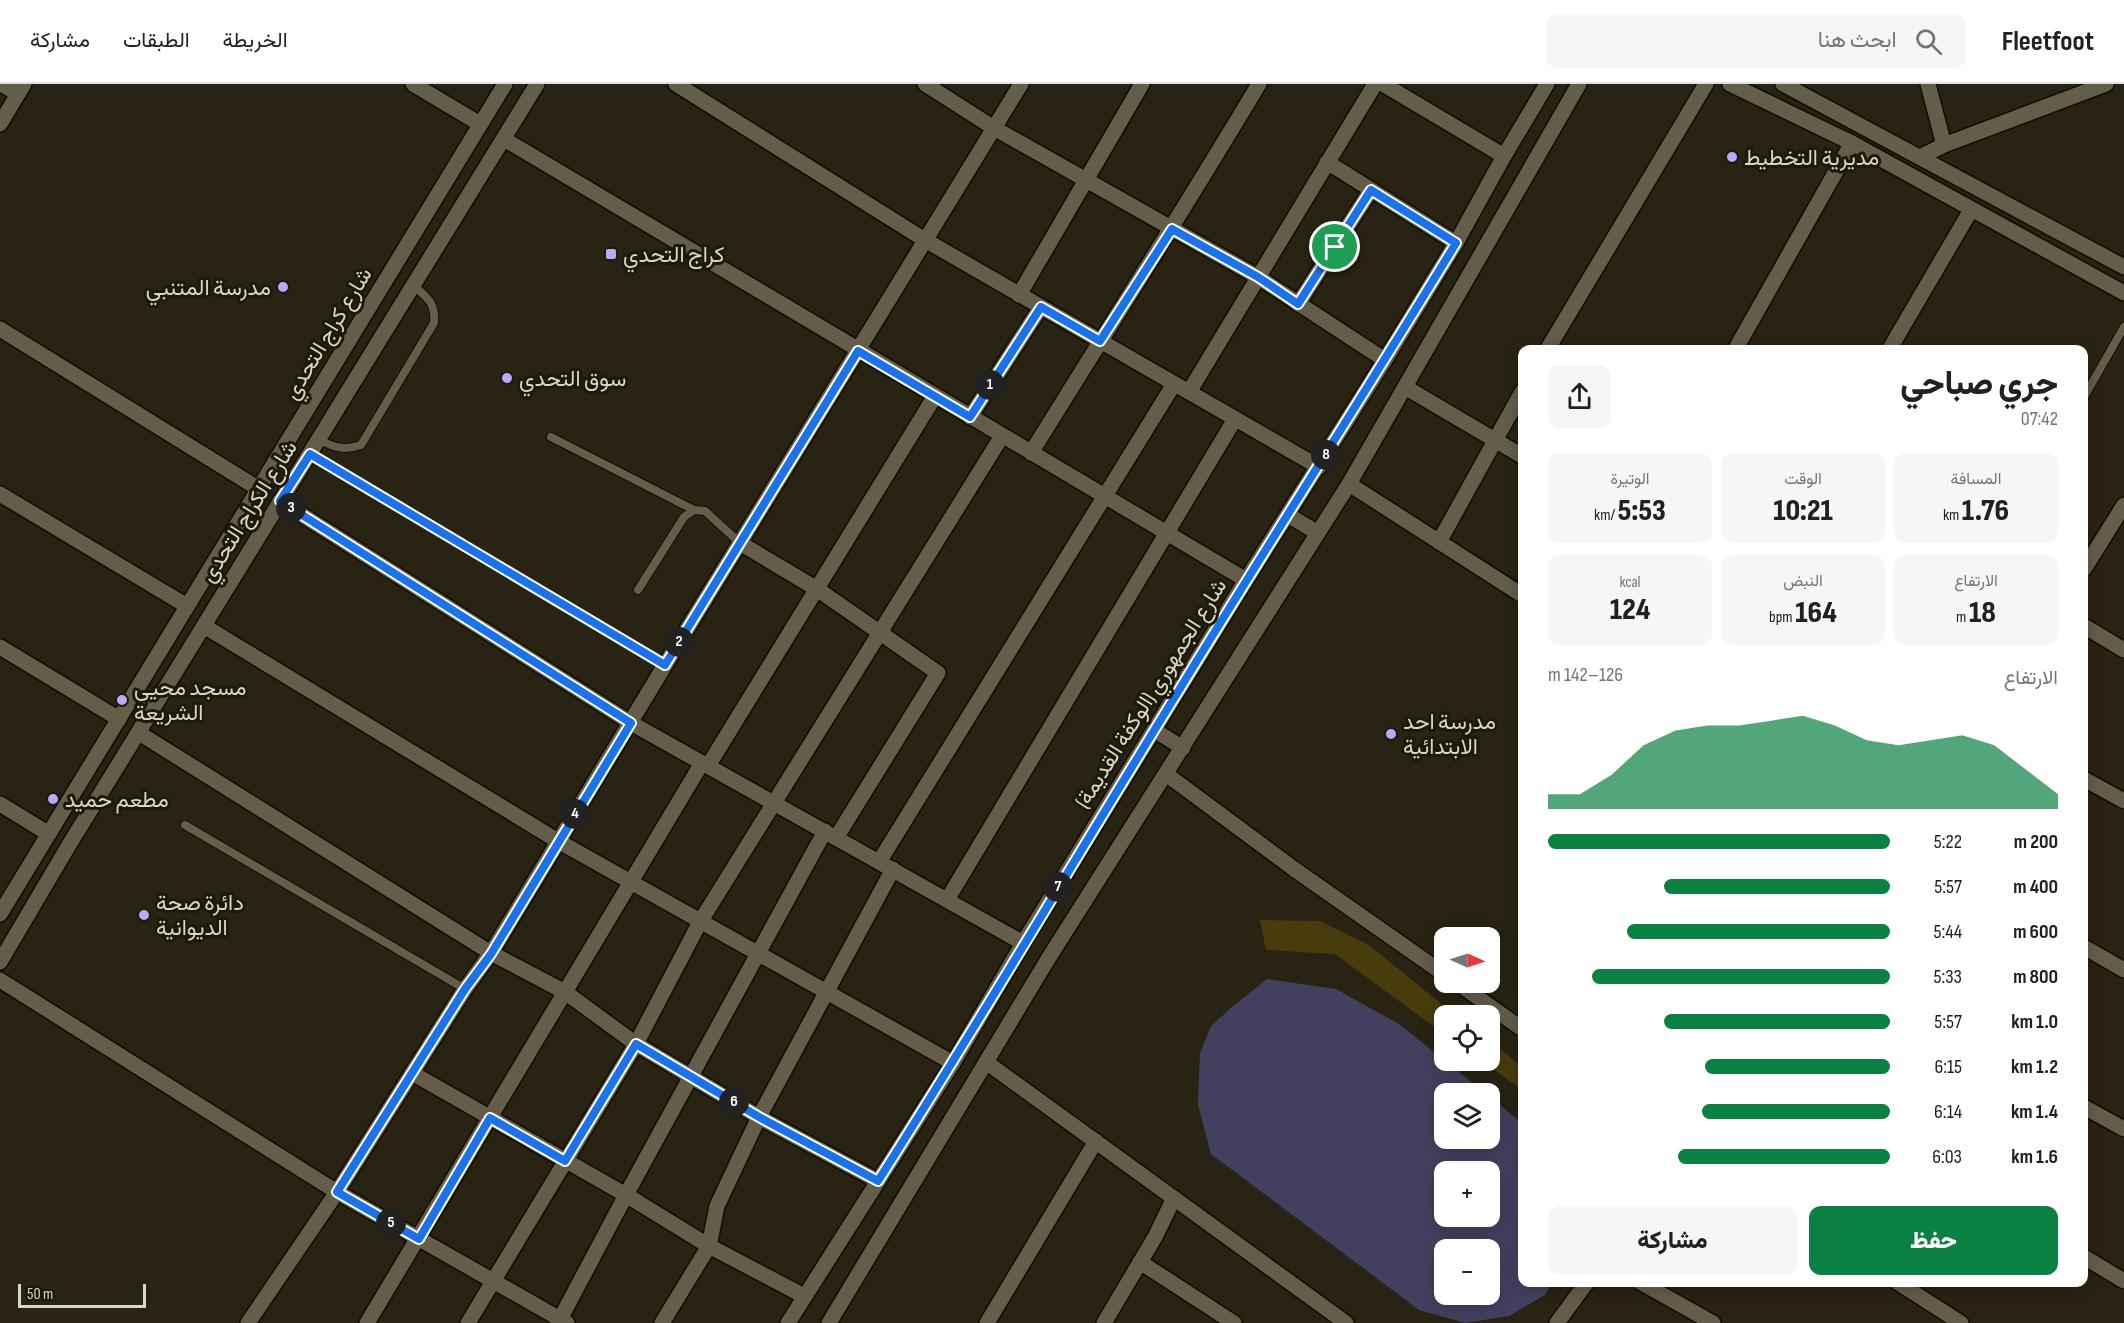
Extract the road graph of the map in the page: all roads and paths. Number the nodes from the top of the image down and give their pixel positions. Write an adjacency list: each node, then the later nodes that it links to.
1 (1, 84): 19 (street)
2 (413, 84): 21 (street)
3 (505, 84): 21 (street, شارع كراج التحدي)
4 (537, 84): 23 (street, شارع الكراج التحدي)
5 (676, 84): 33 (street)
6 (925, 84): 22 (street)
7 (1021, 84): 22 (street)
8 (1142, 84): 29 (street)
9 (1259, 84): 32 (street)
10 (1376, 84): 28 (street)
11 (1383, 84): 26 (street)
12 (1547, 84): 26 (street, شارع الجمهوري (الوكفة القديمة))
13 (1579, 84): 51 (street)
14 (1706, 84): 45 (street)
15 (1730, 84): 24 (street)
16 (1783, 84): 27 (street)
17 (1928, 84): 25 (street)
18 (2106, 84): 25 (street)
19 (21, 89): 20 (street)
20 (0, 124)
21 (480, 124): 67 (street, شارع كراج التحدي)
22 (994, 128): 29 (street); 33 (street)
23 (504, 139): 37 (street, شارع الكراج التحدي); 48 (street)
24 (1852, 143): 31 (street); 46 (street)
25 (1944, 146): 27 (street)
26 (1504, 156): 34 (street, شارع الجمهوري (الوكفة القديمة))
27 (1920, 157): 35 (street)
28 (1327, 162): 30 (street); 36 (street)
29 (1086, 180): 32 (street); 39 (street)
30 (1371, 190): 34 (street); 40 (street)
31 (1971, 210): 38 (street); 47 (street)
32 (1172, 229): 36 (street); 44 (street)
33 (925, 240): 39 (street); 48 (street)
34 (1456, 243): 49 (street, شارع الجمهوري (الوكفة القديمة))
35 (2124, 267)
36 (1258, 277): 40 (street); 53 (street)
37 (414, 286): 60 (street, شارع الكراج التحدي); 60 (lane)
38 (2124, 293)
39 (1019, 295): 41 (street)
40 (1298, 304): 49 (street)
41 (1041, 307): 44 (street); 56 (street)
42 (2124, 327): 52 (lane)
43 (0, 328): 67 (street)
44 (1100, 341): 50 (street); 62 (street)
45 (1554, 345)
46 (1738, 345)
47 (1892, 345)
48 (858, 351): 54 (street); 77 (street)
49 (1385, 360): 65 (street, شارع الجمهوري (الوكفة القديمة))
50 (1174, 384): 53 (street); 69 (street)
51 (1405, 387): 61 (street); 66 (street)
52 (2088, 390)
53 (1189, 393): 57 (street)
54 (935, 396): 56 (street); 80 (street)
55 (1518, 400): 61 (street)
56 (970, 417): 58 (street)
57 (1235, 419): 65 (street); 74 (street)
58 (1002, 436): 62 (street); 86 (street)
59 (551, 437): 72 (lane)
60 (319, 440): 63 (street, شارع الكراج التحدي)
61 (1496, 441): 64 (street); 76 (street)
62 (1031, 453): 69 (street)
63 (310, 454): 70 (street, شارع الكراج التحدي); 89 (lane)
64 (1518, 454)
65 (1319, 467): 73 (street, شارع الجمهوري (الوكفة القديمة))
66 (1349, 484): 75 (street); 76 (street)
67 (259, 489): 83 (street, شارع كراج التحدي)
68 (0, 494): 83 (street)
69 (1104, 496): 74 (street); 105 (street)
70 (280, 501): 84 (street, شارع الكراج التحدي); 91 (street)
71 (2124, 505): 78 (street)
72 (694, 510): 77 (lane); 81 (lane)
73 (1288, 515): 75 (street); 79 (street, شارع الجمهوري (الوكفة القديمة))
74 (1166, 532): 79 (street); 108 (street)
75 (1318, 533): 94 (street)
76 (1439, 542): 82 (street)
77 (740, 543): 80 (street); 89 (street)
78 (2088, 562)
79 (1246, 580): 92 (street, شارع الجمهوري (الوكفة القديمة))
80 (817, 589): 86 (street); 95 (street)
81 (638, 590)
82 (1518, 592)
83 (187, 606): 90 (street, شارع كراج التحدي)
84 (204, 626): 93 (street, شارع الكراج التحدي); 104 (street)
85 (2088, 628): 88 (street)
86 (880, 632): 99 (street); 103 (street)
87 (0, 647): 90 (street)
88 (2124, 650)
89 (665, 665): 91 (street)
90 (119, 719): 102 (street, شارع كراج التحدي)
91 (631, 723): 95 (street); 104 (street)
92 (1154, 730): 94 (street); 111 (street, شارع الجمهوري (الوكفة القديمة))
93 (139, 733): 113 (street); 115 (street, شارع الكراج التحدي)
94 (1183, 748): 96 (street)
95 (705, 764): 99 (street); 107 (street)
96 (1166, 774): 116 (street); 125 (street)
97 (2088, 781): 98 (street)
98 (2124, 801)
99 (773, 802): 103 (street); 110 (street)
100 (0, 804): 102 (street)
101 (185, 825): 119 (lane)
102 (49, 834): 109 (street, شارع كراج التحدي)
103 (831, 835): 105 (street); 114 (street)
104 (558, 841): 107 (street); 113 (street)
105 (879, 862): 106 (street)
106 (893, 869): 108 (street); 121 (street)
107 (631, 883): 110 (street); 120 (street)
108 (947, 900): 111 (street)
109 (0, 914)
110 (700, 922): 114 (street); 124 (street)
111 (1023, 943): 126 (street, شارع الجمهوري (الوكفة القديمة))
112 (2088, 949): 117 (street)
113 (491, 954): 119 (street); 120 (street)
114 (758, 955): 121 (street); 128 (street)
115 (0, 962)
116 (1434, 967)
117 (2124, 970)
118 (0, 980): 136 (street)
119 (465, 989): 127 (street)
120 (565, 992): 124 (street); 131 (street)
121 (825, 993): 126 (street); 130 (street)
122 (1471, 993): 123 (street)
123 (1518, 1026)
124 (636, 1044): 128 (street); 134 (street)
125 (986, 1062): 133 (street); 155 (street)
126 (953, 1063): 135 (street, شارع الجمهوري (الوكفة القديمة))
127 (412, 1073): 131 (street); 136 (street)
128 (691, 1076): 130 (street); 137 (street)
129 (2088, 1109): 132 (street)
130 (759, 1117): 135 (street); 140 (street)
131 (490, 1118): 134 (street); 139 (street)
132 (2124, 1129)
133 (1096, 1141): 138 (street); 156 (street)
134 (565, 1161): 137 (street); 143 (street)
135 (878, 1181): 148 (street, شارع الجمهوري (الوكفة القديمة))
136 (337, 1192): 139 (street); 150 (street)
137 (626, 1195): 140 (street); 149 (street)
138 (1174, 1198): 142 (street); 159 (street)
139 (419, 1239): 143 (street); 151 (street)
140 (709, 1246): 148 (street); 153 (street)
141 (2088, 1259): 144 (street)
142 (1140, 1262): 157 (street); 158 (street)
143 (494, 1281): 149 (street); 152 (street)
144 (2124, 1281)
145 (1583, 1287): 160 (street)
146 (1649, 1287): 161 (street)
147 (1905, 1287): 162 (street)
148 (804, 1296): 154 (street, شارع الجمهوري (الوكفة القديمة))
149 (562, 1322)
150 (248, 1323)
151 (368, 1323)
152 (468, 1323)
153 (662, 1323)
154 (788, 1323)
155 (829, 1323)
156 (987, 1323)
157 (1104, 1323)
158 (1233, 1323)
159 (1346, 1323)
160 (1557, 1323)
161 (1713, 1323)
162 (1960, 1323)

